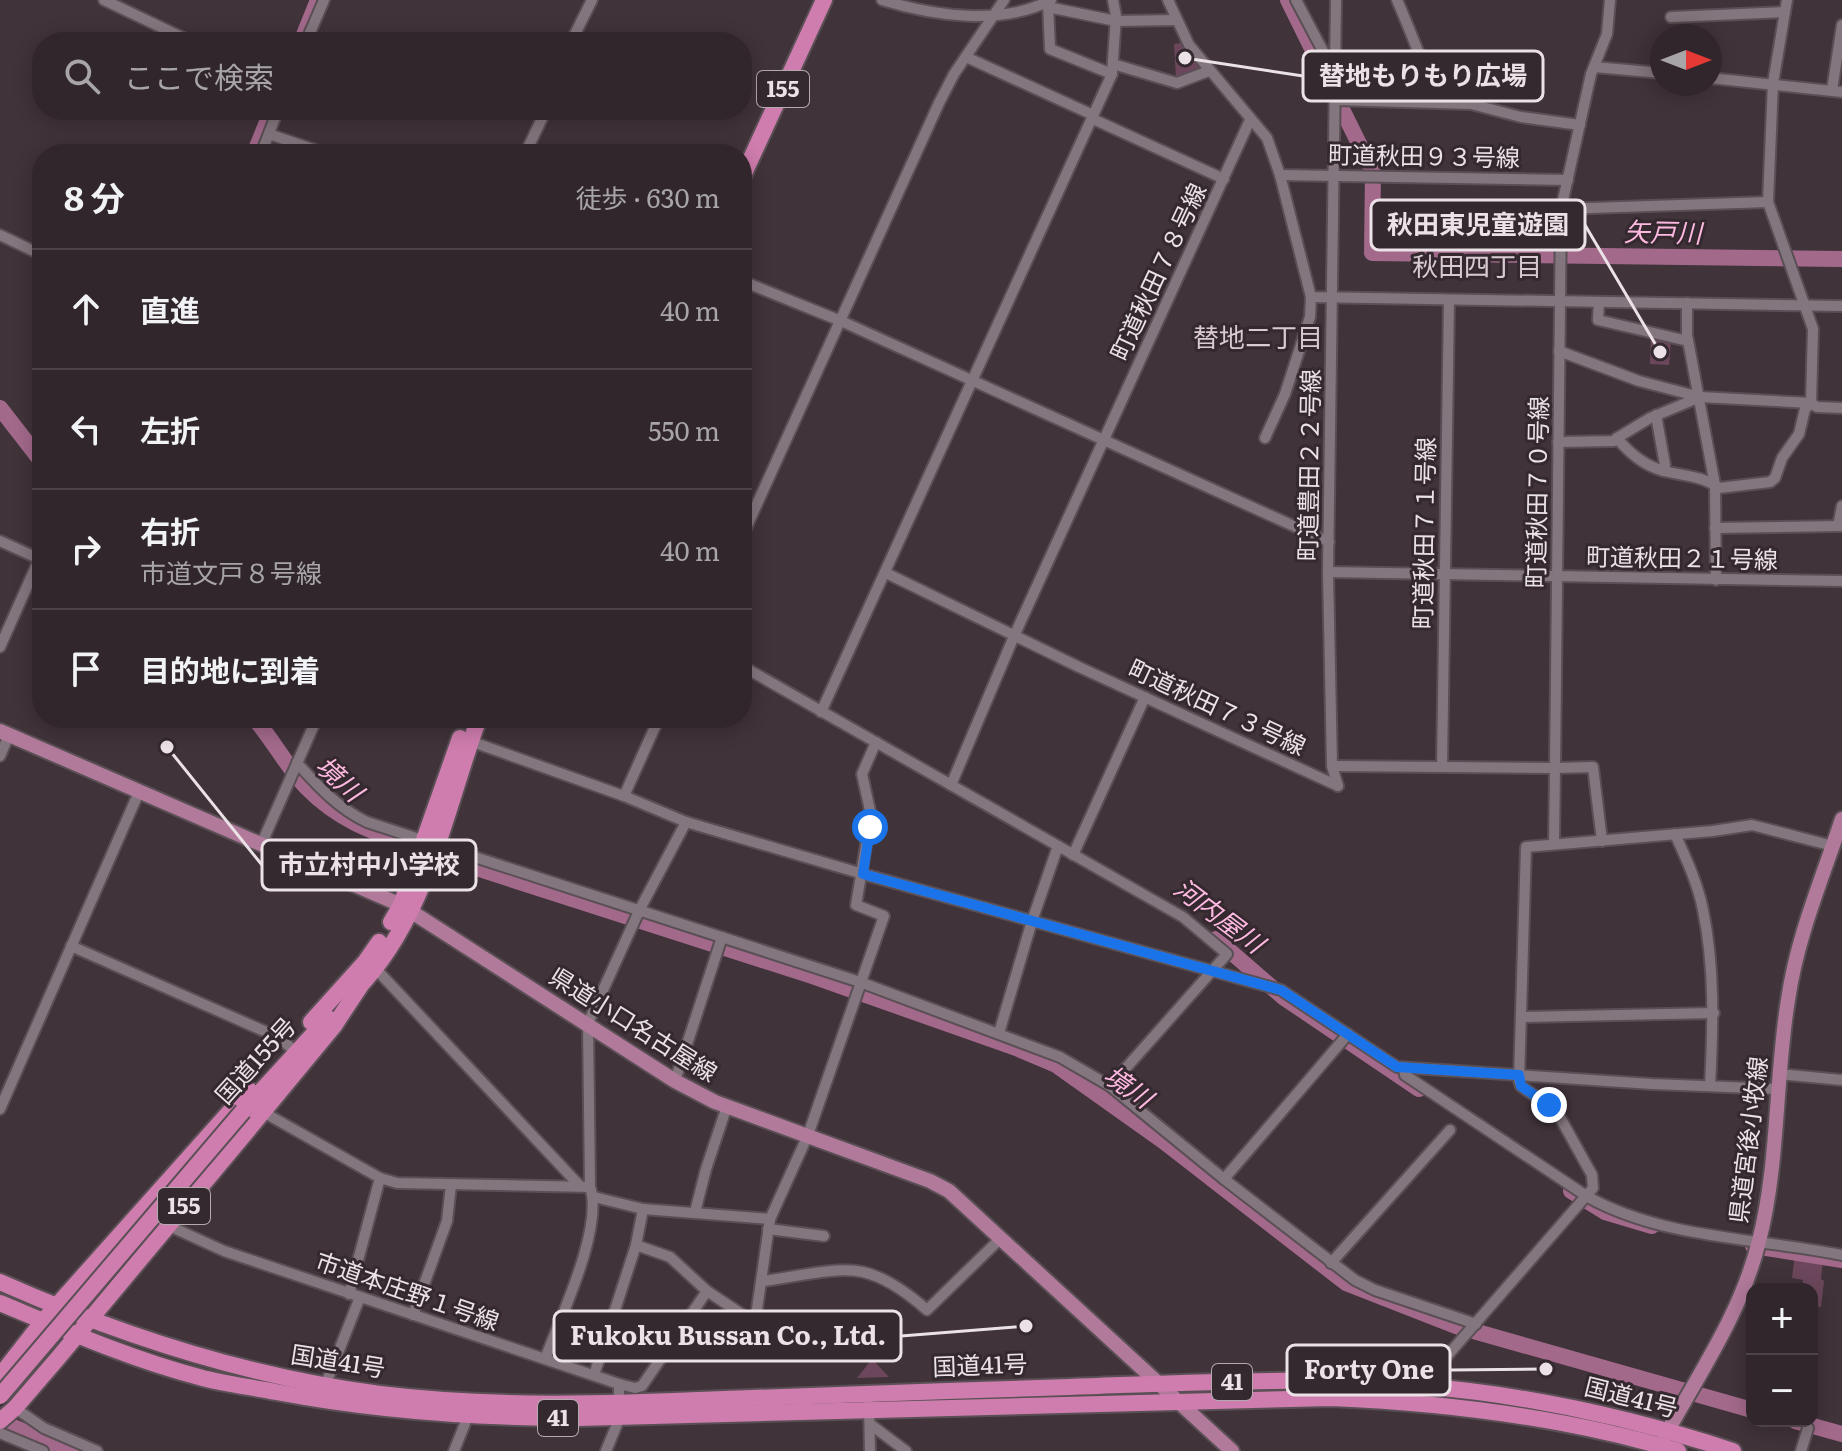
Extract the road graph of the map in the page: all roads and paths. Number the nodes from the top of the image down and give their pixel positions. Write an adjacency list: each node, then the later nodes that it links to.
1 (104, 0): 22 (street)
2 (324, 0): 23 (street)
3 (592, 0): 24 (street)
4 (824, 0): 46 (highway, 155)
5 (882, 0): 14 (street)
6 (1004, 0): 17 (street)
7 (1113, 0): 20 (street)
8 (1168, 0): 19 (street)
9 (1296, 0): 31 (street)
10 (1336, 0): 31 (street, 町道豊田２２号線)
11 (1397, 0): 36 (street)
12 (1610, 0): 27 (street, 町道秋田７０号線)
13 (1787, 0): 16 (street)
14 (904, 3): 17 (street)
15 (1049, 3): 17 (street); 20 (street); 28 (street)
16 (1785, 12): 18 (street); 33 (street)
17 (994, 15): 26 (street)
18 (1671, 17)
19 (1176, 20): 20 (street); 29 (street)
20 (1116, 21): 28 (street)
21 (1842, 25): 25 (street)
22 (171, 32)
23 (310, 32)
24 (576, 32)
25 (1840, 51): 34 (street)
26 (964, 59): 37 (street); 64 (street)
27 (1594, 67): 30 (street); 41 (street, 町道秋田７０号線)
28 (1112, 69): 29 (street); 37 (street)
29 (1209, 71): 40 (street)
30 (1650, 72)
31 (1335, 74): 35 (street, 町道豊田２２号線)
32 (1722, 79): 33 (street)
33 (1773, 83): 34 (street); 51 (street)
34 (1837, 91)
35 (1335, 100): 36 (street); 48 (street, 町道豊田２２号線)
36 (1439, 103): 41 (street)
37 (1093, 117): 49 (street); 67 (street)
38 (274, 120): 42 (street)
39 (541, 120): 45 (street)
40 (1250, 120): 47 (street); 49 (street, 町道秋田７８号線)
41 (1580, 125): 50 (street, 町道秋田７０号線)
42 (269, 134): 43 (street); 44 (street)
43 (265, 144)
44 (298, 144)
45 (530, 144)
46 (752, 156)
47 (1280, 175): 48 (street, 町道秋田９３号線); 56 (street)
48 (1334, 176): 50 (street, 町道秋田９３号線); 57 (street, 町道豊田２２号線)
49 (1224, 179): 74 (street, 町道秋田７８号線)
50 (1568, 180): 52 (street, 町道秋田７０号線)
51 (1768, 202): 52 (street); 62 (street)
52 (1561, 209): 59 (street, 町道秋田７０号線)
53 (0, 235): 54 (street)
54 (32, 250)
55 (752, 285): 64 (street)
56 (1311, 297): 57 (street); 72 (street)
57 (1333, 298): 58 (street); 83 (street, 町道豊田２２号線)
58 (1446, 300): 59 (street); 87 (street, 町道秋田７１号線)
59 (1559, 302): 60 (street); 66 (street, 町道秋田７０号線)
60 (1599, 302): 61 (street); 65 (street)
61 (1687, 303): 62 (street); 65 (street)
62 (1805, 305): 63 (street); 69 (street)
63 (1842, 306)
64 (841, 321): 67 (street); 79 (street)
65 (1688, 341): 68 (street)
66 (1559, 351): 68 (street); 75 (street, 町道秋田７０号線)
67 (974, 381): 74 (street); 86 (street)
68 (1700, 397): 69 (street); 71 (street); 77 (street)
69 (1811, 403): 70 (street); 77 (street)
70 (1842, 408)
71 (1656, 415): 73 (street); 76 (street)
72 (1265, 438)
73 (1617, 438): 75 (street); 76 (street)
74 (1104, 439): 83 (street); 92 (street, 町道秋田７８号線)
75 (1558, 442): 89 (street, 町道秋田７０号線)
76 (1663, 471): 77 (street)
77 (1715, 485): 81 (street)
78 (1842, 506): 80 (street)
79 (752, 515)
80 (1840, 526): 81 (street)
81 (1715, 528): 90 (street)
82 (0, 541): 84 (street)
83 (1329, 542): 85 (street, 町道豊田２２号線)
84 (32, 553)
85 (1328, 572): 87 (street, 町道秋田２１号線); 106 (street, 町道豊田２２号線)
86 (886, 573): 92 (street, 町道秋田７３号線); 96 (street)
87 (1442, 574): 89 (street, 町道秋田２１号線); 107 (street, 町道秋田７１号線)
88 (32, 577): 93 (street)
89 (1557, 577): 90 (street, 町道秋田２１号線); 108 (street, 町道秋田７０号線)
90 (1716, 580): 91 (street, 町道秋田２１号線)
91 (1842, 581)
92 (1015, 634): 95 (street, 町道秋田７３号線); 109 (street, 町道秋田７８号線)
93 (0, 647)
94 (752, 672): 96 (street)
95 (1145, 697): 110 (street, 町道秋田７３号線); 122 (street)
96 (821, 712): 103 (street)
97 (313, 728): 105 (street)
98 (465, 728): 117 (highway, 国道155号 / 155)
99 (469, 728): 102 (highway, 国道155号 / 155)
100 (655, 728): 112 (street)
101 (5, 733): 104 (street); 111 (main road, 県道小口名古屋線)
102 (470, 741): 112 (street); 117 (highway, 国道155号 / 155)
103 (876, 742): 109 (street); 123 (street)
104 (0, 756)
105 (297, 763): 117 (street); 119 (street)
106 (1332, 766): 107 (street); 110 (street, 町道豊田２２号線)
107 (1439, 767): 108 (street)
108 (1555, 768): 116 (street); 118 (street, 町道秋田７０号線)
109 (951, 785): 120 (street)
110 (1338, 786)
111 (139, 792): 119 (main road, 県道小口名古屋線); 128 (street)
112 (624, 796): 114 (street)
113 (1842, 819): 121 (main road, 県道宮後小牧線)
114 (686, 822): 123 (street); 125 (street)
115 (1675, 834): 116 (street); 121 (street); 133 (street)
116 (1602, 841): 118 (street)
117 (430, 842): 124 (highway, 国道155号 / 155); 125 (street)
118 (1554, 844): 134 (street)
119 (261, 845): 124 (main road, 県道小口名古屋線)
120 (1058, 846): 122 (street); 126 (street)
121 (1833, 846): 144 (main road, 県道宮後小牧線)
122 (1073, 855): 130 (street)
123 (863, 874): 126 (street); 132 (street)
124 (406, 908): 129 (highway, 国道155号 / 155); 135 (main road, 県道小口名古屋線); 138 (highway, 国道155号 / 155)
125 (640, 909): 127 (street); 135 (street)
126 (1032, 921): 130 (street); 136 (street)
127 (722, 937): 132 (street); 143 (street)
128 (71, 946): 138 (street); 148 (street)
129 (375, 968): 131 (highway, 国道155号 / 155); 156 (street)
130 (1211, 971): 137 (street); 145 (street)
131 (361, 985): 149 (highway, 国道155号 / 155); 150 (highway, 155)
132 (859, 988): 136 (street); 152 (street)
133 (1714, 1013): 134 (street); 146 (street)
134 (1522, 1017): 141 (street)
135 (588, 1023): 143 (main road, 県道小口名古屋線); 156 (street)
136 (999, 1033): 145 (street)
137 (1348, 1034): 140 (street); 154 (street)
138 (290, 1047): 139 (highway, 国道155号 / 155)
139 (271, 1069): 149 (highway, 国道155号 / 155); 174 (highway, 155)
140 (1404, 1069): 141 (street); 157 (street)
141 (1519, 1075): 146 (street); 157 (street)
142 (1842, 1080): 144 (street)
143 (675, 1081): 147 (main road, 県道小口名古屋線)
144 (1779, 1081): 146 (street); 164 (main road, 県道宮後小牧線)
145 (1110, 1086): 154 (street)
146 (1710, 1086)
147 (727, 1106): 152 (main road, 県道小口名古屋線); 159 (street)
148 (0, 1109)
149 (241, 1109): 185 (highway, 国道155号 / 155, bridge); 188 (highway, 国道155号 / 155, bridge)
150 (263, 1112): 153 (street); 161 (highway, 155)
151 (1450, 1130): 167 (street)
152 (808, 1135): 160 (street); 163 (main road, 県道小口名古屋線)
153 (380, 1178): 155 (street); 172 (street)
154 (1224, 1179): 167 (street)
155 (451, 1185): 156 (street); 175 (street)
156 (588, 1190): 158 (street); 180 (street)
157 (1588, 1197): 164 (street); 178 (street)
158 (643, 1209): 159 (street); 165 (street)
159 (695, 1212): 160 (street)
160 (769, 1224): 162 (street); 168 (street)
161 (167, 1225): 172 (street, 市道本庄野１号線); 176 (highway, 155)
162 (824, 1236)
163 (1001, 1238): 168 (street); 184 (main road, 県道小口名古屋線)
164 (1759, 1242): 166 (street); 197 (main road, 県道宮後小牧線)
165 (636, 1245): 170 (street); 181 (street)
166 (1842, 1255)
167 (1331, 1263): 178 (street)
168 (763, 1281): 170 (street)
169 (0, 1282): 174 (highway, 国道41号 / 41)
170 (707, 1291): 183 (street)
171 (0, 1294): 177 (highway)
172 (354, 1295): 175 (street, 市道本庄野１号線); 186 (street)
173 (0, 1303): 177 (highway, 国道41号 / 41)
174 (56, 1307): 176 (highway, 国道41号 / 41); 177 (highway, 155)
175 (413, 1315): 180 (street, 市道本庄野１号線)
176 (89, 1319): 179 (highway, 155); 186 (highway, 国道41号 / 41)
177 (43, 1321): 179 (highway, 国道41号 / 41); 182 (highway, 155)
178 (1476, 1324): 187 (street)
179 (76, 1336): 190 (highway, 155); 193 (highway, 国道41号 / 41)
180 (545, 1359): 181 (street, 市道本庄野１号線)
181 (594, 1375): 183 (street, 市道本庄野１号線)
182 (0, 1376)
183 (619, 1384): 191 (street)
184 (1161, 1384): 187 (highway, 国道41号 / 41); 189 (main road, 県道小口名古屋線); 192 (highway, 国道41号 / 41)
185 (0, 1386)
186 (325, 1386): 191 (highway, 国道41号 / 41)
187 (1421, 1386): 197 (highway, 国道41号 / 41)
188 (0, 1396)
189 (1180, 1401): 192 (highway, 国道41号 / 41); 197 (highway, 国道41号 / 41); 204 (main road, 県道小口名古屋線)
190 (15, 1408): 194 (highway, 155); 199 (street)
191 (619, 1410): 192 (highway, 国道41号 / 41); 193 (highway, 国道41号 / 41); 201 (street)
192 (869, 1410): 202 (street); 203 (street)
193 (468, 1416): 200 (street)
194 (0, 1421)
195 (1808, 1428): 207 (street)
196 (0, 1433): 198 (street)
197 (1662, 1442): 205 (highway, 国道41号 / 41); 206 (highway, 国道41号 / 41)
198 (43, 1451)
199 (97, 1451)
200 (454, 1451)
201 (606, 1451)
202 (870, 1451)
203 (906, 1451)
204 (1232, 1451)
205 (1678, 1451)
206 (1733, 1451)
207 (1801, 1451)

